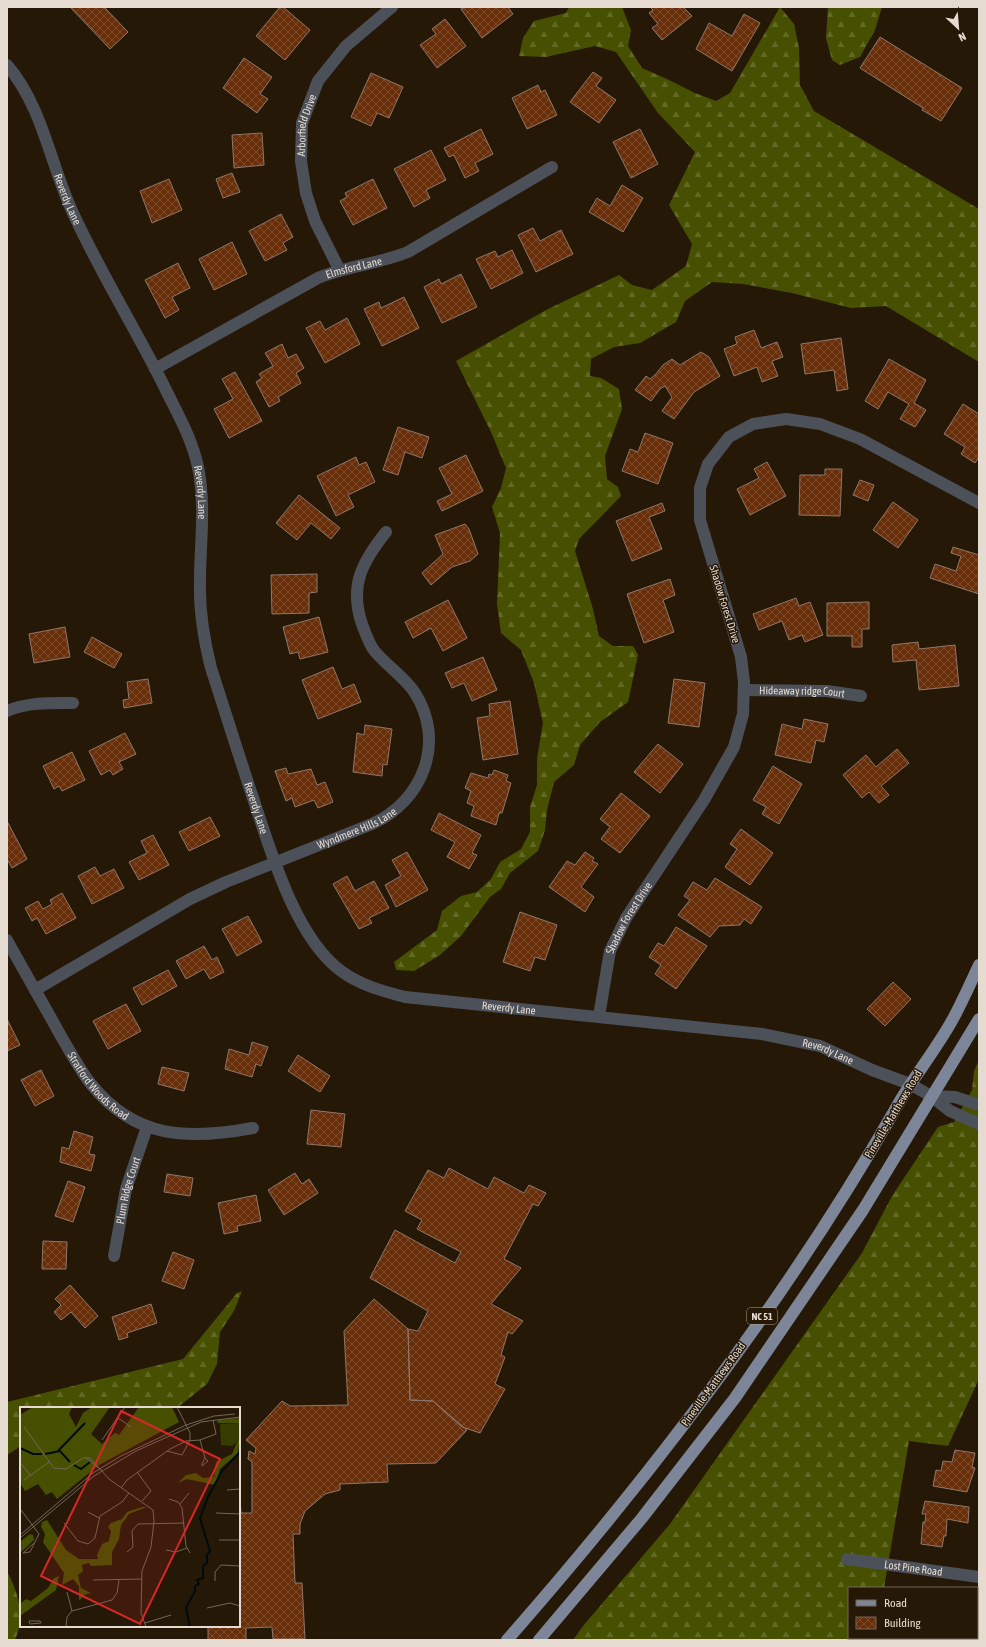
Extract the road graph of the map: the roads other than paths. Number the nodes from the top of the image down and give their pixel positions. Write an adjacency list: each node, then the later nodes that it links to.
1 (392, 7): 4 (street, Arborfield Drive)
2 (7, 65): 5 (street, Reverdy Lane)
3 (552, 167): 4 (street, Elmsford Lane)
4 (339, 269): 5 (street, Elmsford Lane)
5 (155, 369): 12 (street, Reverdy Lane)
6 (979, 503): 8 (street, Shadow Forest Drive)
7 (386, 532): 12 (street, Wyndmere Hills Lane)
8 (744, 690): 9 (street, Hideaway ridge Court); 16 (street, Shadow Forest Drive)
9 (861, 696)
10 (73, 703): 11 (street)
11 (7, 710)
12 (275, 863): 15 (street, Wyndmere Hills Lane); 16 (street, Reverdy Lane)
13 (7, 940): 15 (street, Stratford Woods Road)
14 (979, 965): 18 (main road, Pineville-Matthews Road / NC 51)
15 (35, 990): 22 (street, Stratford Woods Road)
16 (599, 1016): 18 (street, Reverdy Lane)
17 (979, 1020): 19 (main road, NC 51)
18 (910, 1084): 19 (street, Reverdy Lane); 27 (main road, Pineville-Matthews Road / NC 51)
19 (931, 1096): 20 (street, Reverdy Lane); 21 (street, Reverdy Lane); 28 (main road, NC 51)
20 (979, 1105)
21 (979, 1124)
22 (147, 1127): 23 (street, Stratford Woods Road); 24 (street, Plum Ridge Court)
23 (253, 1128)
24 (114, 1256)
25 (847, 1558): 26 (street, Lost Pine Road)
26 (979, 1577)
27 (507, 1640)
28 (539, 1640)

